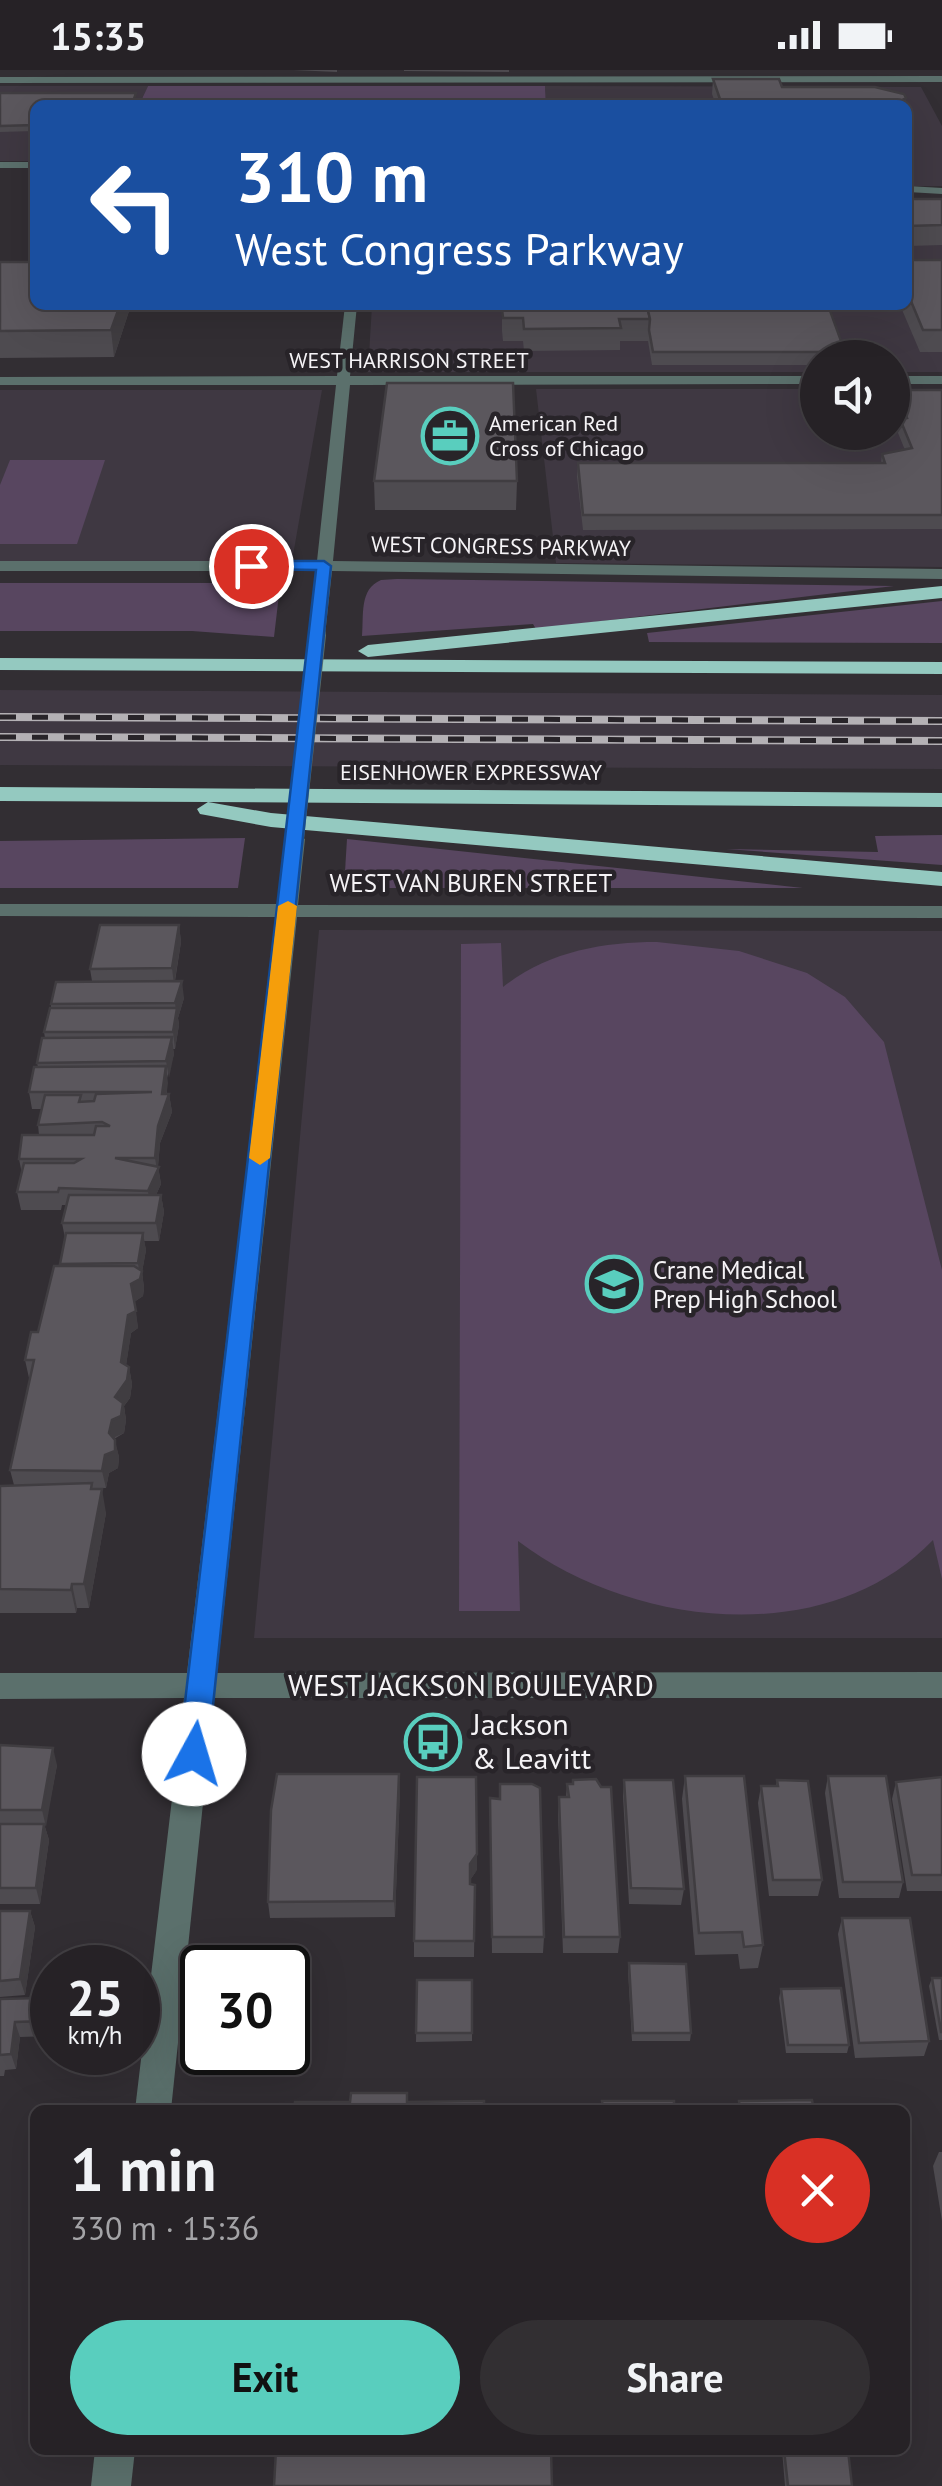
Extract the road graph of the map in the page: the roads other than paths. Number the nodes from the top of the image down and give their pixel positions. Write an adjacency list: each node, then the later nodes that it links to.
1 (376, 75): 2 (street); 4 (street)
2 (660, 75): 3 (street)
3 (939, 78)
4 (0, 80)
5 (0, 165): 6 (street)
6 (30, 165)
7 (912, 189): 8 (street)
8 (942, 191)
9 (350, 310): 10 (street)
10 (343, 380): 11 (street, WEST HARRISON STREET); 14 (street, WEST HARRISON STREET); 16 (street)
11 (800, 380)
12 (910, 380): 13 (street)
13 (942, 380)
14 (0, 381)
15 (0, 566): 16 (street, WEST CONGRESS PARKWAY)
16 (324, 566): 17 (street, WEST CONGRESS PARKWAY); 27 (street, bridge)
17 (942, 574)
18 (942, 592): 20 (highway)
19 (0, 664): 20 (highway)
20 (287, 665): 21 (highway)
21 (942, 668)
22 (0, 794): 23 (highway, EISENHOWER EXPRESSWAY)
23 (126, 794): 24 (highway, EISENHOWER EXPRESSWAY); 25 (highway)
24 (942, 800)
25 (942, 878)
26 (0, 910): 27 (street, WEST VAN BUREN STREET)
27 (287, 910): 28 (street, WEST VAN BUREN STREET); 31 (street)
28 (942, 912)
29 (942, 1685): 31 (street, WEST JACKSON BOULEVARD)
30 (0, 1686): 31 (street, WEST JACKSON BOULEVARD)
31 (200, 1686): 32 (street)
32 (154, 2105)
33 (115, 2455): 34 (street)
34 (112, 2486)

